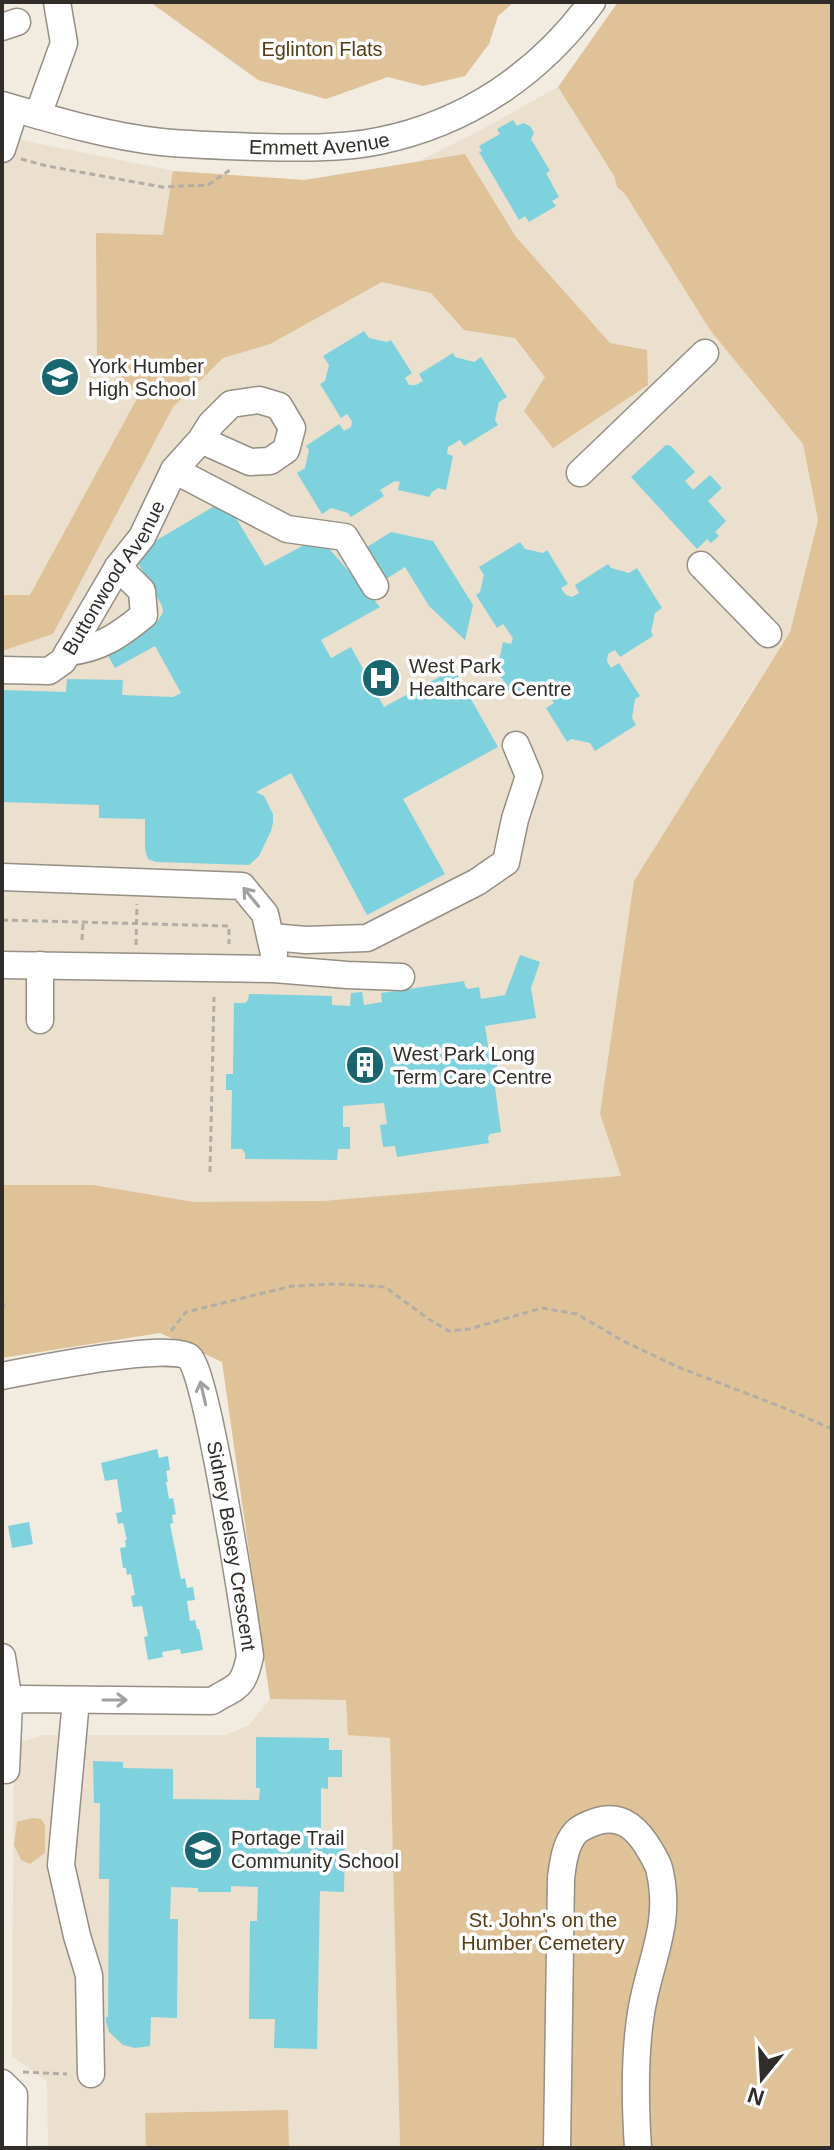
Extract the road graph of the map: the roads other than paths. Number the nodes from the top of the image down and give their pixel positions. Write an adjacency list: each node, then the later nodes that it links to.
1 (57, 2): 3 (street)
2 (592, 2): 3 (street, Emmett Avenue)
3 (18, 110): 4 (street)
4 (10, 153)
5 (705, 353): 8 (street)
6 (201, 440): 7 (street, Buttonwood Avenue)
7 (174, 470): 10 (street, Buttonwood Avenue); 11 (street)
8 (580, 473)
9 (701, 565): 12 (street)
10 (118, 567): 13 (street, Buttonwood Avenue); 13 (street)
11 (375, 586)
12 (768, 634)
13 (59, 662): 14 (street, Buttonwood Avenue)
14 (2, 670)
15 (516, 745): 17 (street)
16 (2, 877): 17 (street, one-way to 16)
17 (271, 937): 20 (street)
18 (2, 965): 19 (street)
19 (40, 965): 20 (street); 22 (street)
20 (274, 969): 21 (street)
21 (401, 977)
22 (40, 1020)
23 (2, 1376): 25 (street, Sidney Belsey Crescent, one-way to 23)
24 (2, 1657): 26 (street)
25 (76, 1700): 26 (street, Sidney Belsey Crescent); 28 (street)
26 (6, 1704): 27 (street)
27 (6, 1770)
28 (91, 2074)
29 (3, 2083): 30 (street)
30 (13, 2148)
31 (557, 2148): 32 (street)
32 (638, 2148)

